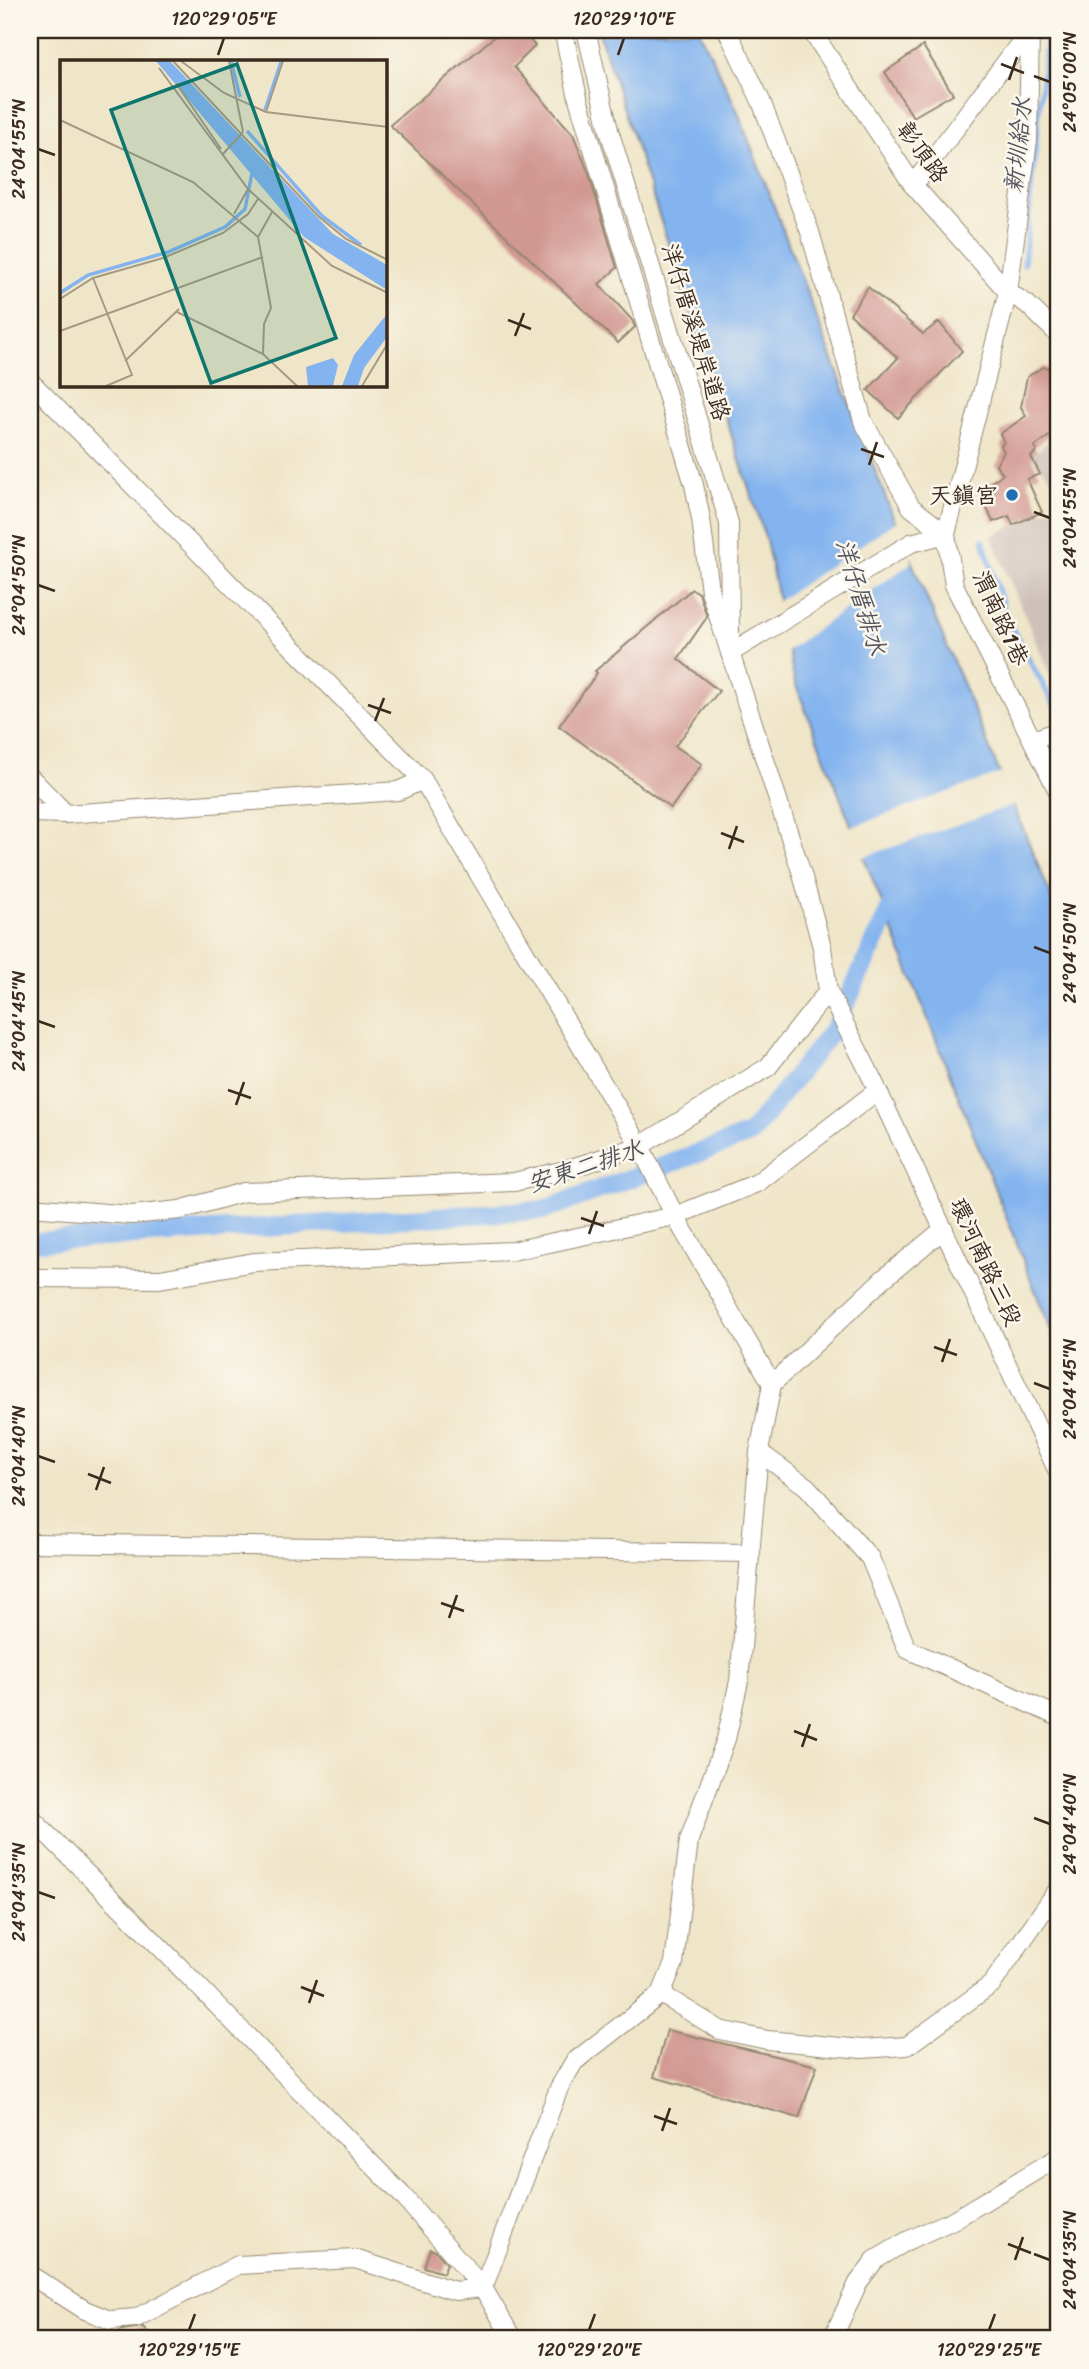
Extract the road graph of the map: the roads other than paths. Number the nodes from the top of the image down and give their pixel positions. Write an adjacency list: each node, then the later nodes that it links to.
1 (563, 30): 11 (street, 環河南路三段)
2 (586, 30): 11 (street, 洋仔厝溪堤岸道路)
3 (727, 30): 10 (street)
4 (811, 30): 6 (street, 彰頂路)
5 (1030, 30): 6 (street); 7 (street)
6 (913, 185): 7 (street, 彰頂路)
7 (1008, 292): 8 (street, 彰頂路); 10 (street)
8 (1059, 335)
9 (30, 381): 15 (street)
10 (946, 534): 11 (street); 13 (street, 渭南路1巷)
11 (730, 653): 19 (street, 環河南路三段)
12 (1059, 732): 13 (street)
13 (1033, 740): 16 (street, 渭南路1巷)
14 (30, 777): 18 (street)
15 (423, 780): 18 (street); 21 (street)
16 (1059, 793)
17 (30, 813): 18 (street)
18 (66, 814)
19 (828, 991): 20 (street, 環河南路三段); 21 (street)
20 (877, 1091): 23 (street); 24 (street, 環河南路三段)
21 (643, 1152): 22 (street); 23 (street)
22 (30, 1207)
23 (671, 1209): 25 (street); 26 (street)
24 (944, 1230): 26 (street); 28 (street, 環河南路三段)
25 (30, 1278)
26 (772, 1384): 27 (street)
27 (759, 1452): 30 (street); 31 (street)
28 (1059, 1475)
29 (30, 1543): 30 (street)
30 (751, 1553): 34 (street)
31 (1059, 1717)
32 (30, 1817): 37 (street)
33 (1059, 1888): 34 (street)
34 (661, 1994): 37 (street)
35 (1059, 2157): 39 (street)
36 (30, 2275): 37 (street)
37 (484, 2288): 38 (street)
38 (513, 2339)
39 (832, 2339)

